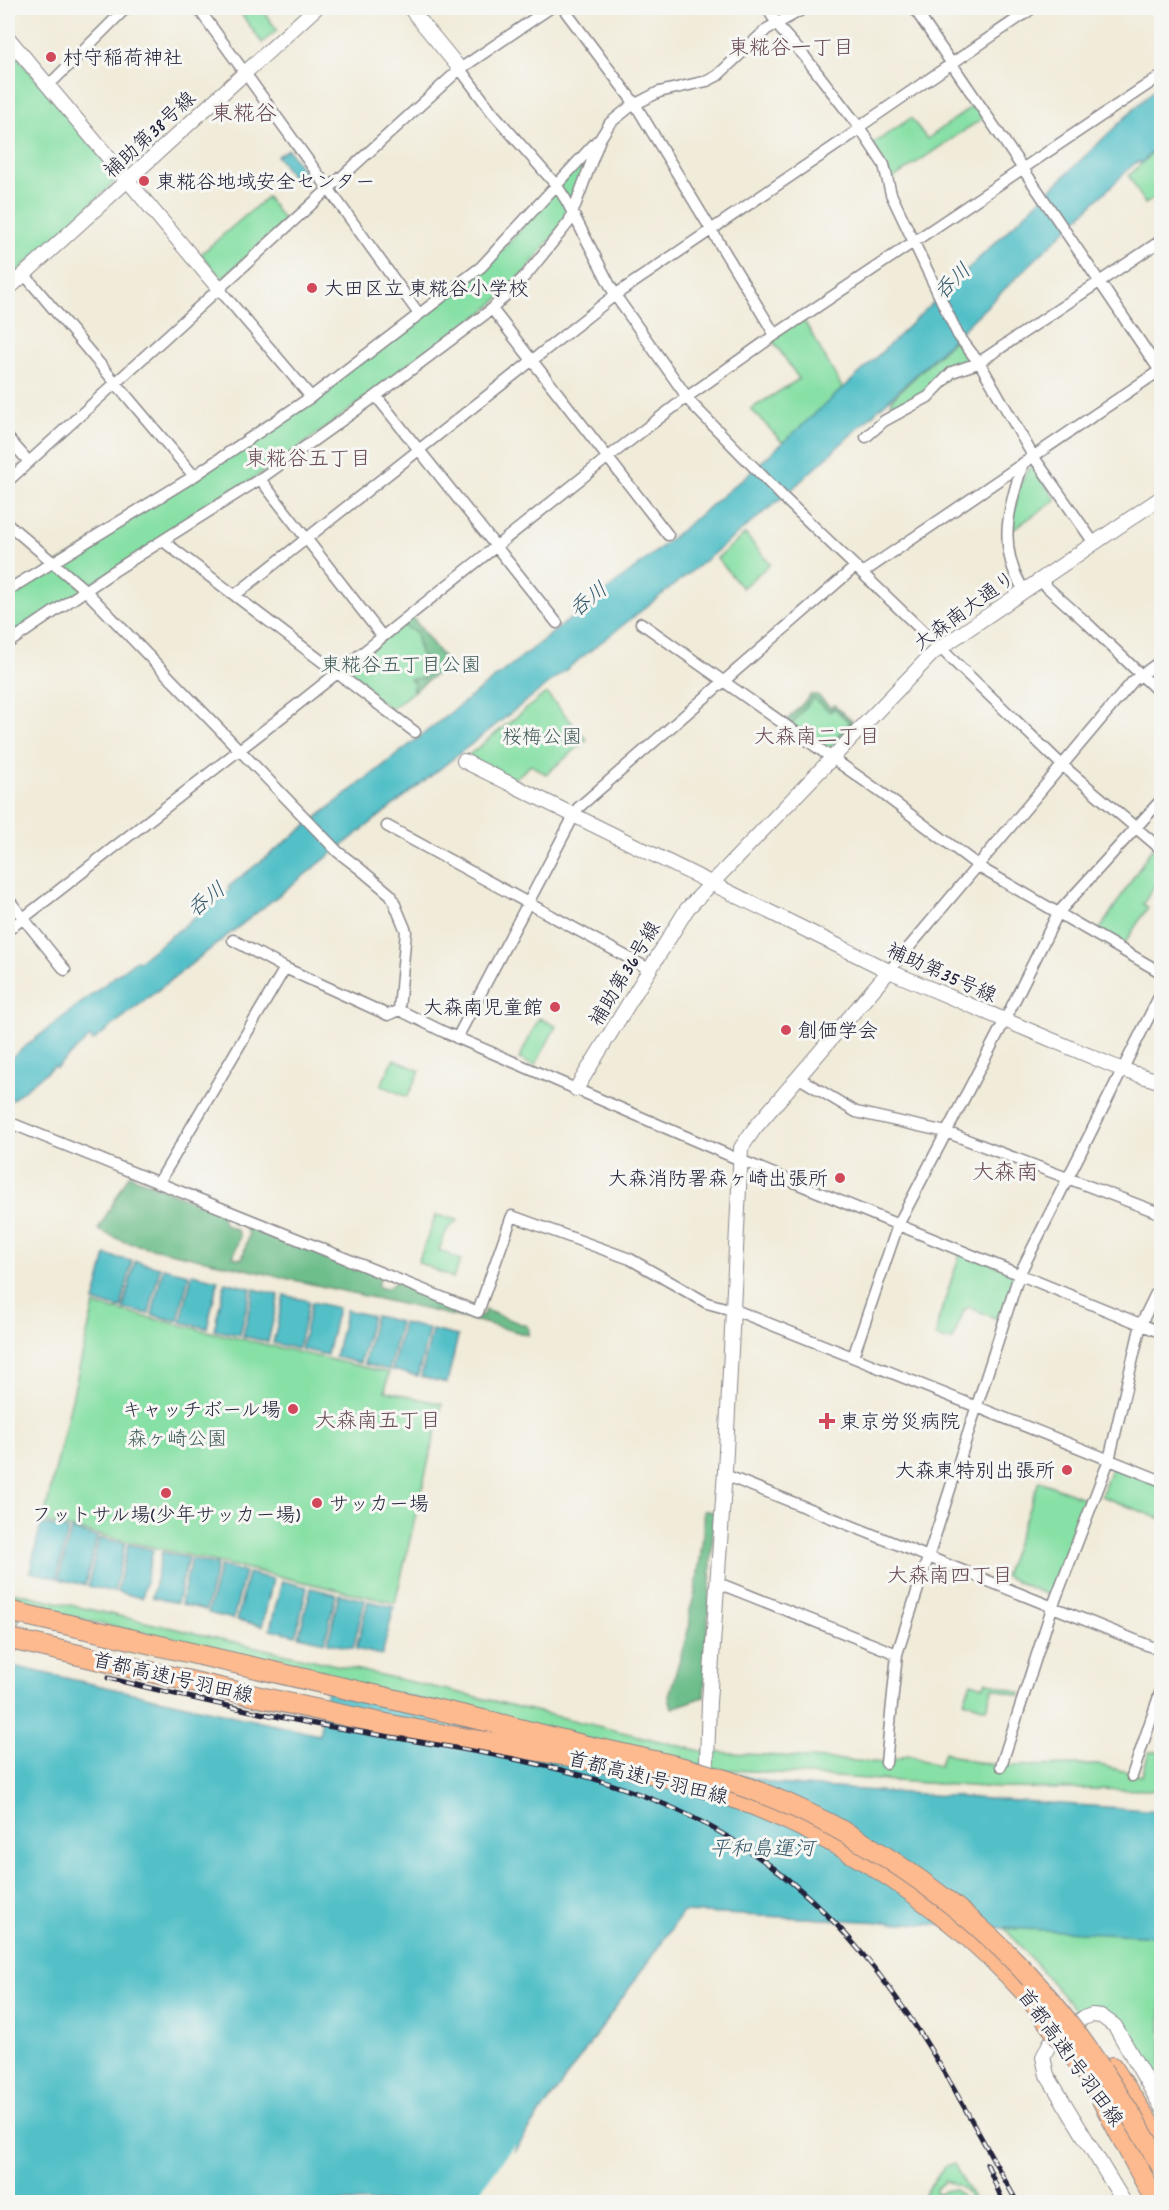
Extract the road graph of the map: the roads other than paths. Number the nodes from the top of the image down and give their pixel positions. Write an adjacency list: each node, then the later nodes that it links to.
1 (126, 8): 17 (street)
2 (198, 8): 15 (street)
3 (316, 8): 15 (street, 補助第38号線)
4 (410, 8): 14 (street)
5 (550, 8): 14 (street)
6 (563, 8): 18 (street)
7 (767, 8): 11 (street)
8 (805, 8): 11 (street)
9 (914, 8): 13 (street)
10 (1033, 8): 13 (street)
11 (777, 23): 18 (street); 19 (street)
12 (8, 38): 17 (street)
13 (951, 63): 19 (street); 21 (street)
14 (460, 69): 23 (street); 24 (street)
15 (245, 73): 22 (street, 補助第38号線); 24 (street)
16 (1161, 75): 21 (street)
17 (48, 86): 22 (street)
18 (635, 104): 20 (street); 26 (street)
19 (859, 128): 26 (street); 28 (street)
20 (600, 139): 23 (street); 25 (street)
21 (1023, 168): 28 (street); 30 (street)
22 (127, 180): 29 (street, 補助第38号線); 32 (street)
23 (557, 186): 25 (street); 35 (street)
24 (328, 189): 32 (street); 35 (street)
25 (572, 213): 33 (street); 34 (street)
26 (712, 230): 33 (street); 36 (street)
27 (1161, 240): 30 (street)
28 (913, 243): 36 (street); 38 (street)
29 (24, 274): 31 (street, 補助第38号線); 40 (street)
30 (1099, 282): 38 (street); 39 (street)
31 (8, 289)
32 (220, 290): 40 (street); 41 (street)
33 (615, 295): 37 (street); 43 (street)
34 (492, 309): 37 (street); 42 (street)
35 (419, 314): 41 (street)
36 (775, 335): 43 (street)
37 (533, 360): 46 (street); 48 (street)
38 (978, 363): 44 (street); 47 (street)
39 (1161, 372): 47 (street)
40 (116, 383): 49 (street); 51 (street)
41 (311, 396): 51 (street)
42 (376, 396): 46 (street); 52 (street)
43 (687, 397): 48 (street); 62 (street)
44 (866, 437)
45 (8, 438): 49 (street)
46 (419, 452): 57 (street); 60 (street)
47 (1033, 456): 50 (street); 59 (street)
48 (607, 458): 56 (street); 60 (street)
49 (28, 462): 53 (street)
50 (1023, 463): 62 (street); 66 (street)
51 (194, 476): 61 (street)
52 (260, 479): 57 (street); 58 (street)
53 (8, 482)
54 (1161, 497): 59 (street, 大森南大通り)
55 (8, 524): 61 (street)
56 (668, 535)
57 (307, 540): 67 (street); 70 (street)
58 (164, 541): 65 (street); 67 (street)
59 (1094, 543): 63 (street, 大森南大通り)
60 (495, 546): 69 (street); 70 (street)
61 (52, 561): 64 (street); 65 (street)
62 (858, 570): 72 (street); 76 (street)
63 (1038, 580): 66 (street, 大森南大通り); 75 (street)
64 (8, 590)
65 (84, 590): 71 (street); 79 (street)
66 (1024, 590): 72 (street, 大森南大通り)
67 (235, 595): 74 (street)
68 (641, 622): 76 (street)
69 (557, 623)
70 (382, 636): 74 (street)
71 (8, 643)
72 (940, 647): 80 (street, 大森南大通り); 82 (street)
73 (1161, 660): 75 (street)
74 (336, 672): 78 (street); 79 (street)
75 (1140, 674): 77 (street); 82 (street)
76 (723, 681): 80 (street); 84 (street)
77 (1161, 695)
78 (415, 732)
79 (239, 750): 93 (street); 102 (street)
80 (832, 758): 88 (street); 89 (street, 大森南大通り)
81 (464, 762): 84 (street, 補助第35号線)
82 (1062, 765): 86 (street); 88 (street)
83 (1161, 799): 86 (street)
84 (573, 817): 89 (street, 補助第35号線); 91 (street)
85 (387, 826): 91 (street)
86 (1134, 827): 87 (street); 92 (street)
87 (1161, 850)
88 (978, 865): 92 (street); 99 (street)
89 (712, 884): 97 (street, 補助第36号線); 99 (street, 補助第35号線)
90 (8, 899): 93 (street)
91 (528, 902): 97 (street); 104 (street)
92 (1058, 913): 100 (street); 103 (street)
93 (23, 918): 94 (street); 98 (street)
94 (8, 930)
95 (233, 940): 96 (street)
96 (285, 968): 102 (street); 113 (street)
97 (649, 969): 108 (street, 補助第36号線)
98 (65, 970)
99 (889, 971): 103 (street, 補助第35号線); 106 (street)
100 (1161, 973)
101 (1161, 991): 105 (street)
102 (399, 1010): 104 (street)
103 (1005, 1020): 105 (street, 補助第35号線); 110 (street)
104 (457, 1038): 108 (street)
105 (1123, 1070): 107 (street, 補助第35号線); 112 (street)
106 (799, 1078): 110 (street); 111 (street)
107 (1161, 1082)
108 (576, 1089): 111 (street)
109 (8, 1122): 113 (street)
110 (946, 1132): 112 (street); 115 (street)
111 (740, 1161): 115 (street); 118 (street)
112 (1068, 1179): 114 (street); 116 (street)
113 (159, 1182): 118 (street)
114 (1161, 1214)
115 (898, 1225): 116 (street); 121 (street)
116 (1019, 1275): 119 (street); 122 (street)
117 (1161, 1281): 119 (street)
118 (732, 1309): 121 (street); 124 (street)
119 (1141, 1324): 120 (street); 123 (street)
120 (1161, 1333)
121 (853, 1357): 122 (street)
122 (977, 1406): 123 (street); 126 (street)
123 (1109, 1460): 125 (street); 128 (street)
124 (725, 1474): 126 (street); 127 (street)
125 (1161, 1481)
126 (928, 1556): 128 (street); 131 (street)
127 (718, 1583): 131 (street); 135 (street)
128 (1052, 1608): 130 (street); 137 (street)
129 (14, 1626): 132 (highway, 首都高速1号羽田線); 134 (highway)
130 (1161, 1651)
131 (897, 1654): 136 (street)
132 (234, 1685): 134 (highway, 首都高速1号羽田線); 140 (highway, 首都高速1号羽田線, bridge)
133 (1161, 1687): 138 (street)
134 (582, 1745): 139 (highway, 首都高速1号羽田線, bridge)
135 (707, 1761)
136 (886, 1763)
137 (1001, 1766)
138 (1131, 1776)
139 (1053, 2004): 142 (highway, bridge); 143 (highway, 首都高速1号羽田線, bridge)
140 (1091, 2079): 144 (highway, 首都高速1号羽田線); 146 (highway)
141 (1161, 2108): 145 (street)
142 (1161, 2144)
143 (1161, 2168)
144 (1161, 2191)
145 (1124, 2202)
146 (1156, 2202)

